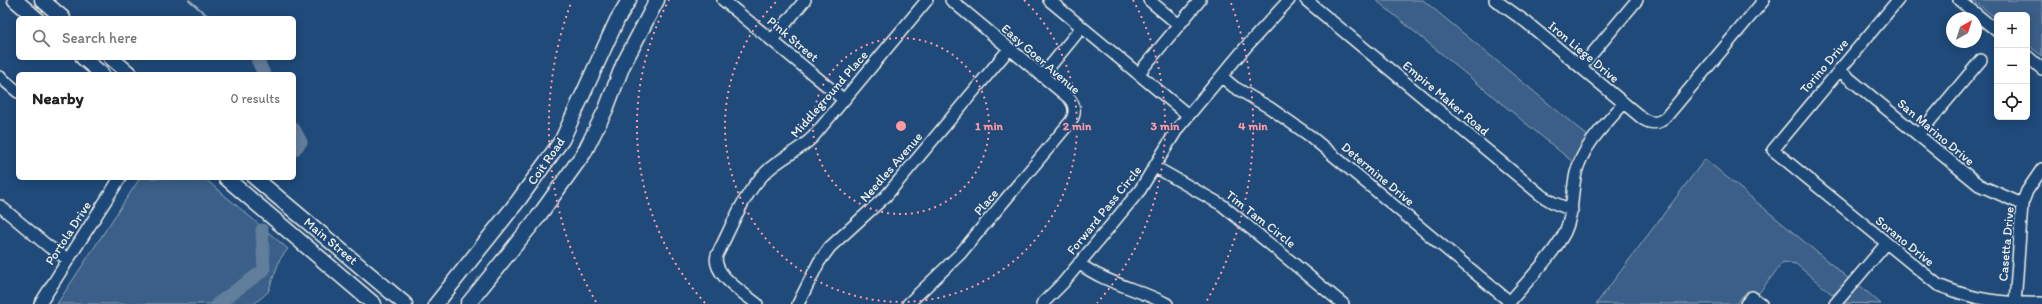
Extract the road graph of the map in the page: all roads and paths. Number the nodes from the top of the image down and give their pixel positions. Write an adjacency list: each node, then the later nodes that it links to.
1 (14, 0): 19 (main road)
2 (42, 0): 20 (main road)
3 (629, 0): 63 (main road, Coit Road)
4 (657, 0): 64 (main road, Coit Road)
5 (723, 0): 24 (street, Pink Street)
6 (806, 0): 24 (street)
7 (927, 0): 40 (street, Middleground Place)
8 (951, 0): 25 (street, Easy Goer Avenue)
9 (1048, 0): 22 (street)
10 (1149, 0): 21 (street)
11 (1200, 0): 21 (street)
12 (1289, 0): 38 (street, Forward Pass Circle)
13 (1306, 0): 53 (street, Empire Maker Road)
14 (1637, 0): 30 (street)
15 (1764, 0): 41 (street, Iron Liege Drive)
16 (1898, 0): 32 (street, Torino Drive)
17 (1959, 0): 23 (street)
18 (1501, 2): 30 (street, Iron Liege Drive)
19 (34, 16)
20 (61, 16)
21 (1179, 25): 35 (street)
22 (1082, 27): 35 (street); 36 (street)
23 (1994, 29)
24 (772, 40): 40 (street, Pink Street)
25 (1009, 49): 36 (street, Easy Goer Avenue); 66 (street, Needles Avenue)
26 (2030, 59): 31 (street)
27 (85, 60): 33 (main road)
28 (113, 60): 34 (main road)
29 (1981, 60): 44 (street)
30 (1581, 68): 41 (street, Iron Liege Drive)
31 (2042, 69)
32 (1839, 70): 44 (street, San Marino Drive); 45 (street, Torino Drive)
33 (100, 72)
34 (128, 72)
35 (1138, 74): 43 (street)
36 (1042, 76): 42 (street, Easy Goer Avenue)
37 (0, 77): 39 (street)
38 (1222, 77): 43 (street, Forward Pass Circle); 58 (street, Determine Drive)
39 (16, 90)
40 (844, 100): 65 (street, Middleground Place)
41 (1624, 103): 53 (street)
42 (1074, 109): 67 (street, Place)
43 (1188, 116): 46 (street, Forward Pass Circle)
44 (1918, 136): 51 (street, San Marino Drive)
45 (1773, 150): 54 (street, Sorano Drive)
46 (1155, 167): 56 (street, Forward Pass Circle); 70 (street, Tim Tam Circle)
47 (2042, 169): 51 (street, Casetta Drive)
48 (119, 180): 55 (street, Portola Drive)
49 (228, 180): 61 (main road, Main Street)
50 (257, 180): 62 (main road, Main Street)
51 (2022, 204): 73 (street, Casetta Drive)
52 (0, 206): 55 (street)
53 (1572, 210): 58 (street)
54 (1886, 244): 72 (street); 73 (street, Sorano Drive)
55 (68, 259): 60 (street, Portola Drive)
56 (1079, 263): 68 (street, Forward Pass Circle); 69 (street)
57 (1749, 300): 71 (street)
58 (1509, 303)
59 (2042, 303): 73 (street, Sorano Drive)
60 (40, 304)
61 (374, 304)
62 (406, 304)
63 (436, 304)
64 (468, 304)
65 (758, 304)
66 (798, 304)
67 (908, 304)
68 (1042, 304)
69 (1167, 304)
70 (1343, 304)
71 (1761, 304)
72 (1835, 304)
73 (2015, 304)

